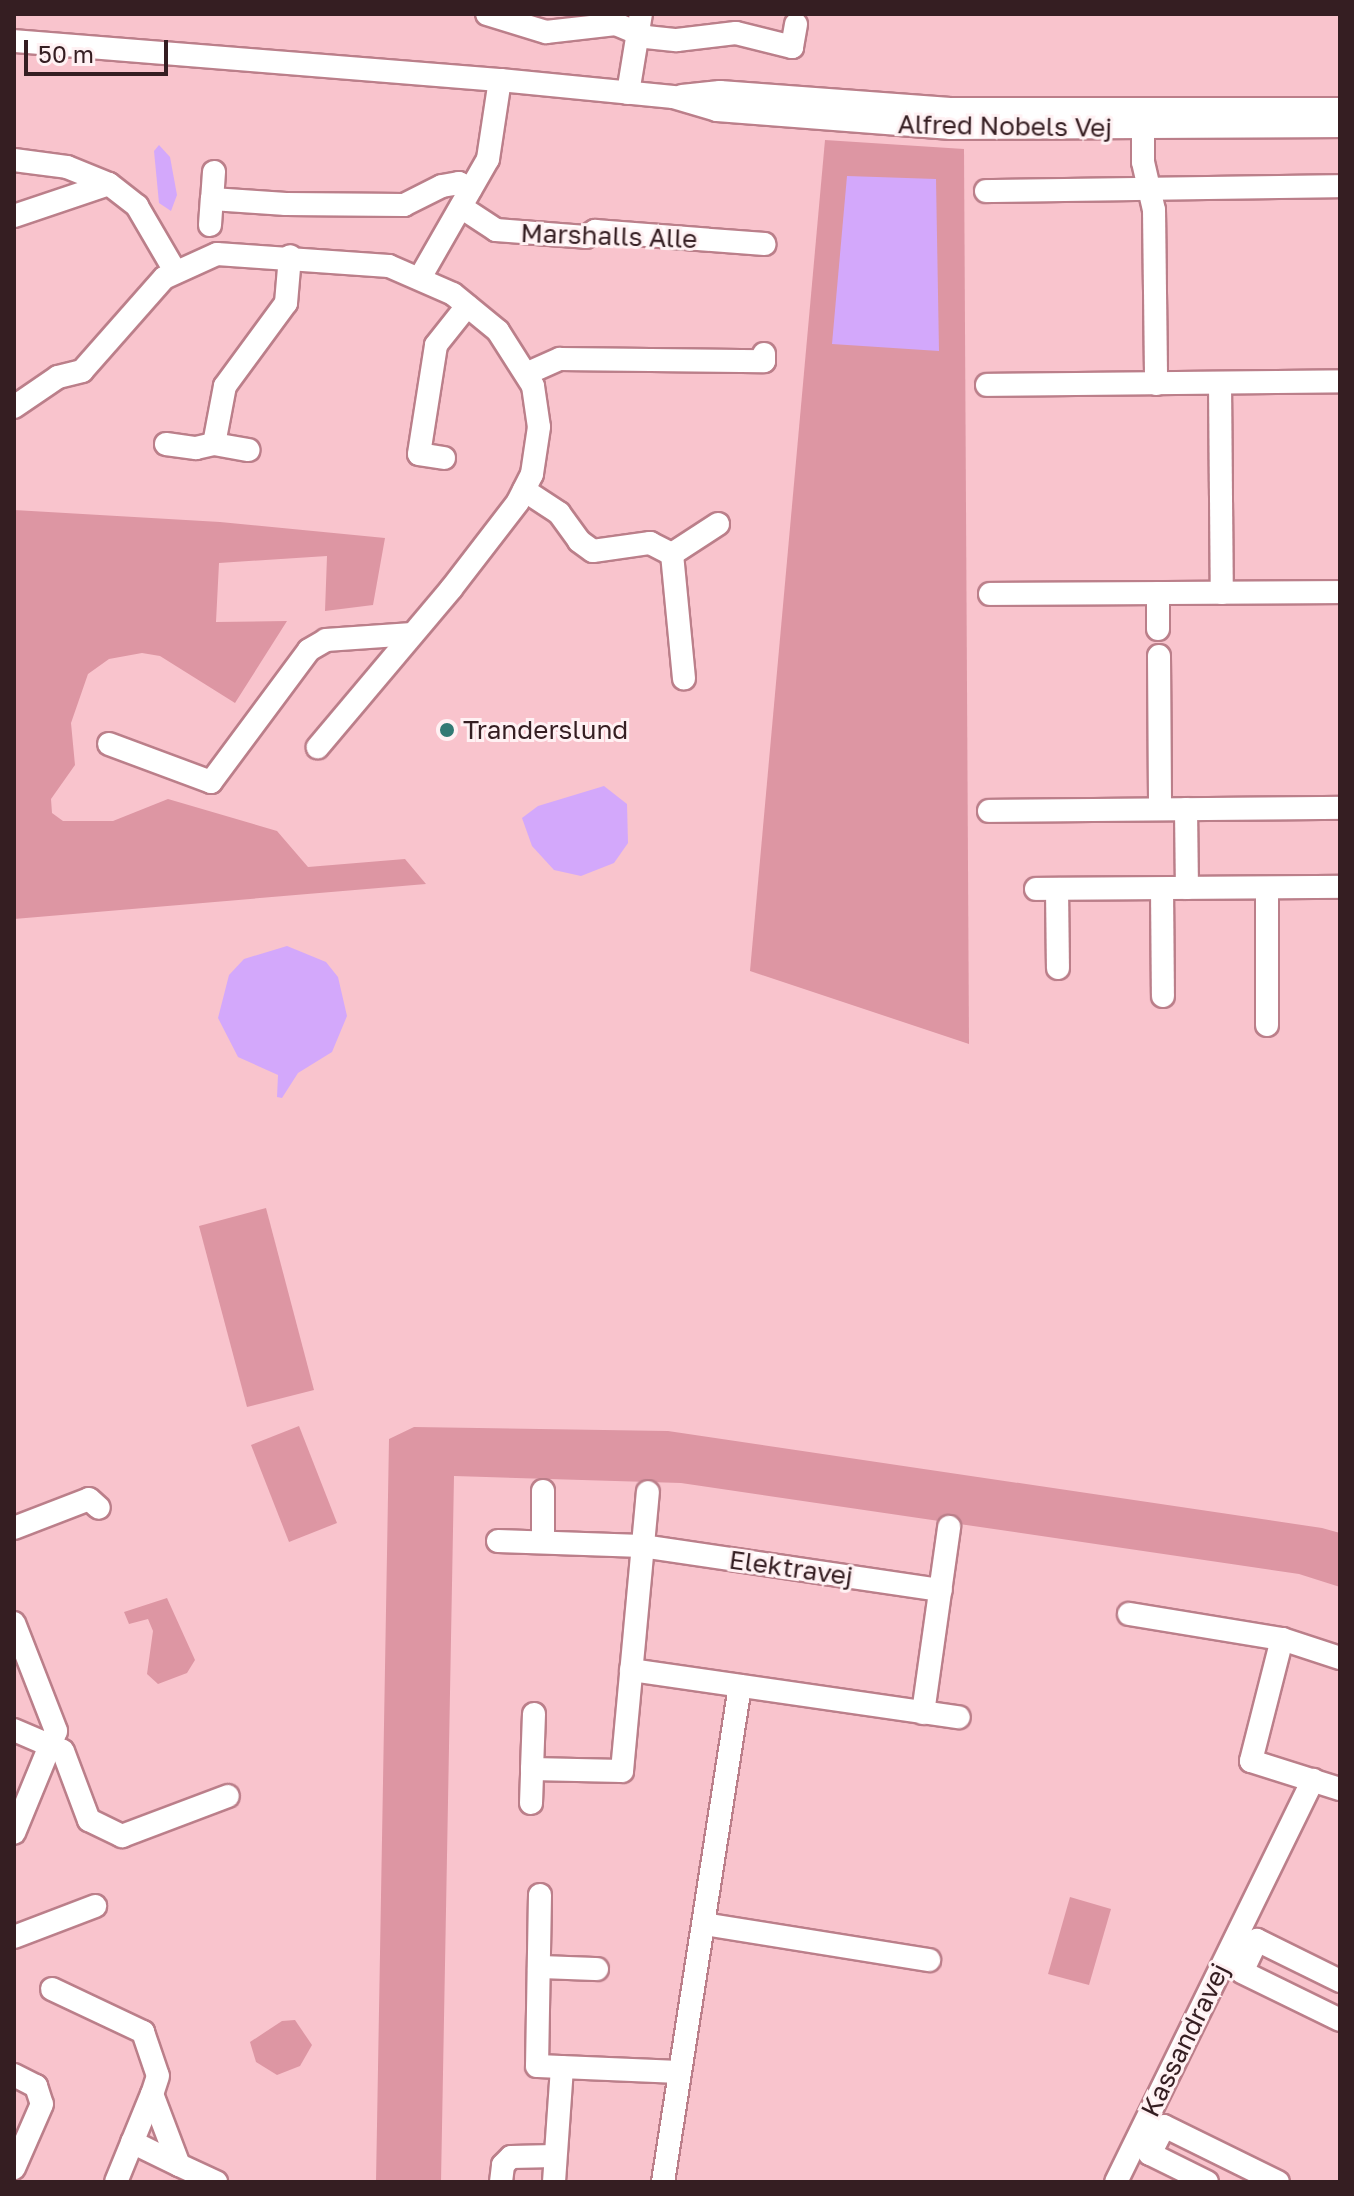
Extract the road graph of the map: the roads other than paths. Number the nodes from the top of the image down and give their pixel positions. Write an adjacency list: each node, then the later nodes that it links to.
1 (487, 14): 2 (street)
2 (639, 22): 3 (street); 7 (street)
3 (710, 24): 4 (street)
4 (796, 24)
5 (14, 41): 6 (street, Alfred Nobels Vej)
6 (500, 80): 7 (street, Alfred Nobels Vej); 17 (street)
7 (628, 93): 9 (street, Alfred Nobels Vej)
8 (1340, 109): 9 (street, Alfred Nobels Vej)
9 (1143, 120): 10 (street, Alfred Nobels Vej); 15 (street)
10 (1340, 126)
11 (14, 160): 13 (street)
12 (214, 172): 18 (street)
13 (109, 184): 19 (street); 23 (street)
14 (1340, 186): 15 (street)
15 (1150, 188): 16 (street); 29 (street)
16 (986, 191)
17 (466, 198): 18 (street); 21 (street, Marshalls Alle); 24 (street)
18 (212, 199): 20 (street)
19 (14, 216)
20 (210, 225)
21 (765, 244)
22 (290, 256): 23 (street); 24 (street); 34 (street)
23 (175, 271): 32 (street)
24 (421, 276): 25 (street)
25 (467, 306): 27 (street); 36 (street)
26 (764, 358): 27 (street)
27 (528, 373): 37 (street)
28 (1340, 381): 30 (street)
29 (1156, 384): 30 (street); 31 (street)
30 (1220, 384): 42 (street)
31 (987, 385)
32 (14, 407)
33 (166, 444): 34 (street)
34 (214, 444): 35 (street)
35 (248, 450)
36 (444, 458)
37 (524, 490): 39 (street); 45 (street)
38 (718, 524): 39 (street)
39 (672, 554): 47 (street)
40 (1340, 592): 42 (street)
41 (1158, 593): 42 (street); 43 (street); 44 (street)
42 (1222, 593)
43 (990, 594)
44 (1158, 629)
45 (412, 634): 48 (street); 49 (street)
46 (1159, 656): 51 (street)
47 (684, 678)
48 (109, 744)
49 (318, 747)
50 (1340, 808): 52 (street)
51 (1160, 809): 52 (street); 53 (street)
52 (1186, 809): 55 (street)
53 (989, 811)
54 (1340, 887): 56 (street)
55 (1187, 888): 56 (street); 57 (street)
56 (1267, 888): 60 (street)
57 (1162, 889): 58 (street); 59 (street)
58 (1058, 968)
59 (1163, 996)
60 (1267, 1025)
61 (543, 1491): 67 (street)
62 (648, 1492): 68 (street)
63 (99, 1508): 65 (street)
64 (949, 1527): 69 (street)
65 (14, 1528)
66 (498, 1541): 67 (street, Elektravej)
67 (543, 1542): 68 (street, Elektravej)
68 (642, 1546): 69 (street, Elektravej); 74 (street)
69 (941, 1590): 76 (street)
70 (1129, 1614): 72 (street)
71 (14, 1623): 80 (street)
72 (1282, 1639): 73 (street); 82 (street)
73 (1340, 1658)
74 (631, 1670): 75 (street); 81 (street)
75 (740, 1686): 76 (street); 89 (street)
76 (923, 1713): 78 (street)
77 (534, 1714): 81 (street)
78 (959, 1717)
79 (14, 1730): 80 (street)
80 (49, 1746): 84 (street); 86 (street)
81 (532, 1769): 85 (street)
82 (1313, 1780): 83 (street); 91 (street, Kassandravej)
83 (1340, 1789)
84 (228, 1796)
85 (531, 1803)
86 (14, 1833)
87 (540, 1895): 93 (street)
88 (95, 1906): 90 (street)
89 (704, 1924): 92 (street); 99 (street)
90 (14, 1937)
91 (1239, 1953): 95 (street, Kassandravej); 97 (street, Kassandravej); 102 (street, Kassandravej)
92 (929, 1960)
93 (539, 1967): 94 (street); 98 (street)
94 (597, 1969)
95 (1340, 1981)
96 (52, 1989): 101 (street)
97 (1340, 2020)
98 (562, 2067): 99 (street); 104 (street)
99 (680, 2072): 107 (street)
100 (14, 2075): 106 (street)
101 (152, 2094): 103 (street); 105 (street)
102 (1148, 2136): 112 (street, Kassandravej); 113 (street, Kassandravej); 114 (street, Kassandravej)
103 (132, 2142): 105 (street); 108 (street)
104 (555, 2156): 110 (street); 111 (street)
105 (179, 2165): 109 (street)
106 (14, 2168)
107 (670, 2181)
108 (116, 2182)
109 (216, 2182)
110 (501, 2182)
111 (554, 2182)
112 (1116, 2182)
113 (1207, 2182)
114 (1278, 2182)

